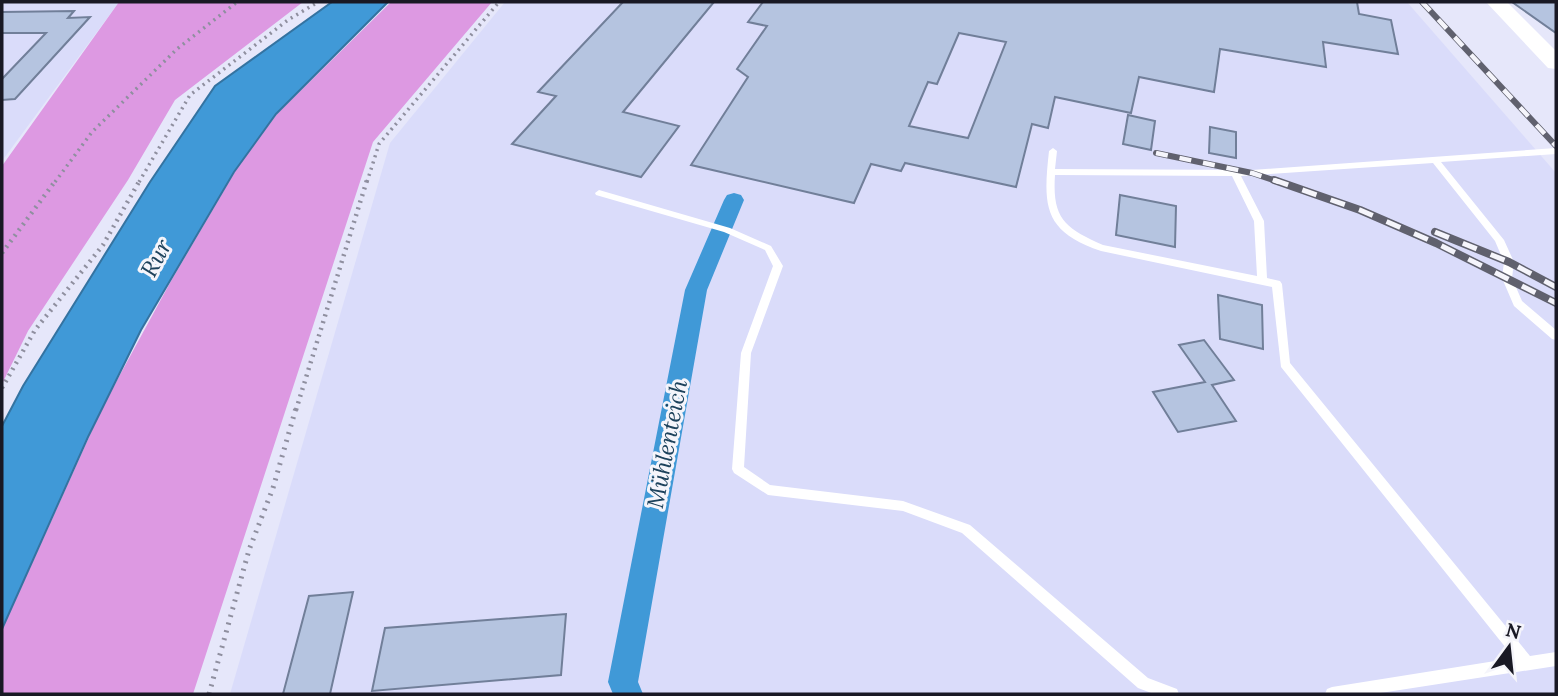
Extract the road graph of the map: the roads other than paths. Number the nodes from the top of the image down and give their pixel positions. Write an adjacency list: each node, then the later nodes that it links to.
1 (1496, 2): 2 (main road)
2 (1556, 63)
3 (1556, 151): 5 (lane)
4 (1053, 152): 6 (lane)
5 (1435, 160): 7 (lane); 10 (lane)
6 (1051, 172): 7 (lane); 9 (lane)
7 (1236, 174): 9 (lane)
8 (599, 193): 13 (lane)
9 (1262, 281): 12 (lane)
10 (1556, 336)
11 (1556, 659): 12 (lane)
12 (1527, 663): 14 (lane)
13 (1172, 694)
14 (1332, 694)

